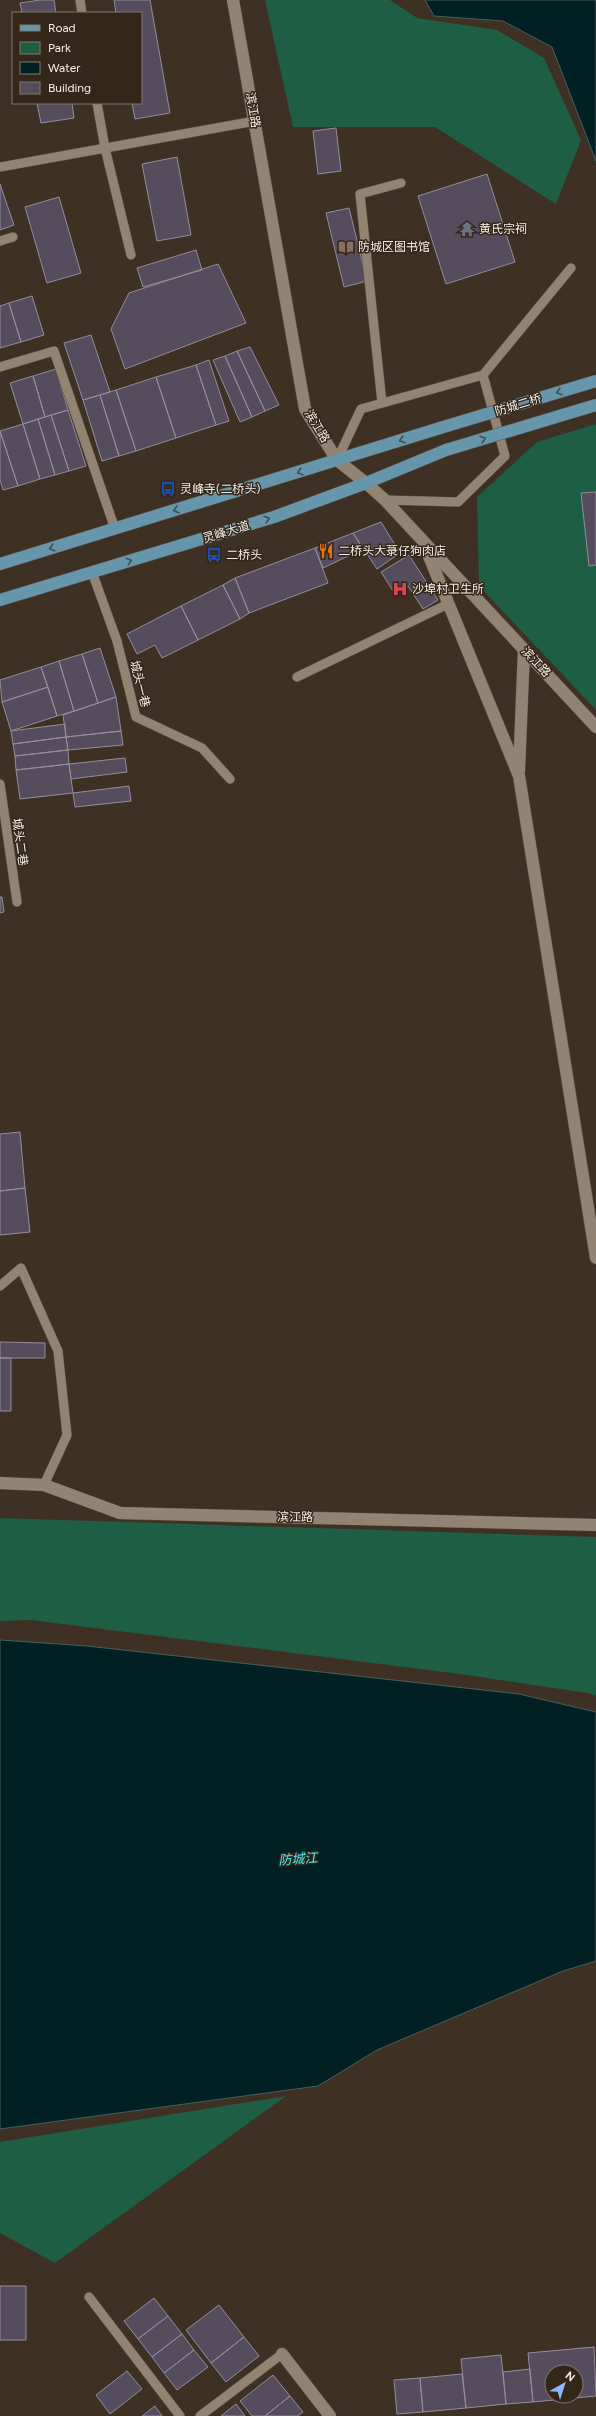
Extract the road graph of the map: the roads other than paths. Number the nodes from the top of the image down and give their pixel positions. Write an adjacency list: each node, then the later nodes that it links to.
1 (80, 0): 3 (lane)
2 (233, 0): 5 (street, 滨江路)
3 (82, 12)
4 (97, 104): 6 (lane)
5 (254, 121): 6 (lane); 19 (street, 滨江路)
6 (105, 148): 7 (lane); 11 (lane)
7 (0, 167)
8 (401, 183): 16 (lane)
9 (12, 237): 10 (lane)
10 (0, 241)
11 (131, 255)
12 (571, 268): 14 (lane)
13 (0, 367): 22 (lane)
14 (483, 375): 16 (lane); 21 (lane)
15 (596, 381): 19 (main road, 防城二桥, one-way to 19, bridge)
16 (382, 403): 19 (lane)
17 (596, 405): 18 (main road, 防城二桥, one-way to 17, bridge)
18 (446, 450): 20 (main road, 灵峰大道)
19 (337, 460): 20 (street, 滨江路); 22 (main road, one-way to 22)
20 (366, 483): 21 (street, 滨江路); 25 (main road, 灵峰大道, one-way to 20)
21 (385, 500): 23 (street, 滨江路)
22 (115, 529): 24 (main road, one-way to 24)
23 (424, 544): 27 (street); 28 (street, 滨江路)
24 (0, 564)
25 (92, 572): 26 (main road, 灵峰大道); 32 (lane, 城头一巷)
26 (0, 600)
27 (448, 604): 29 (lane); 31 (street)
28 (524, 649): 30 (street, 滨江路); 31 (street)
29 (297, 677)
30 (596, 727)
31 (519, 776): 35 (street)
32 (230, 778)
33 (0, 784): 34 (lane, 城头二巷)
34 (17, 902)
35 (596, 1258)
36 (0, 1286): 38 (lane)
37 (0, 1483): 38 (street, 滨江路)
38 (44, 1485): 39 (street, 滨江路)
39 (596, 1525)
40 (89, 2297): 42 (lane)
41 (282, 2354): 43 (lane); 44 (street)
42 (180, 2416)
43 (200, 2416)
44 (330, 2416)

